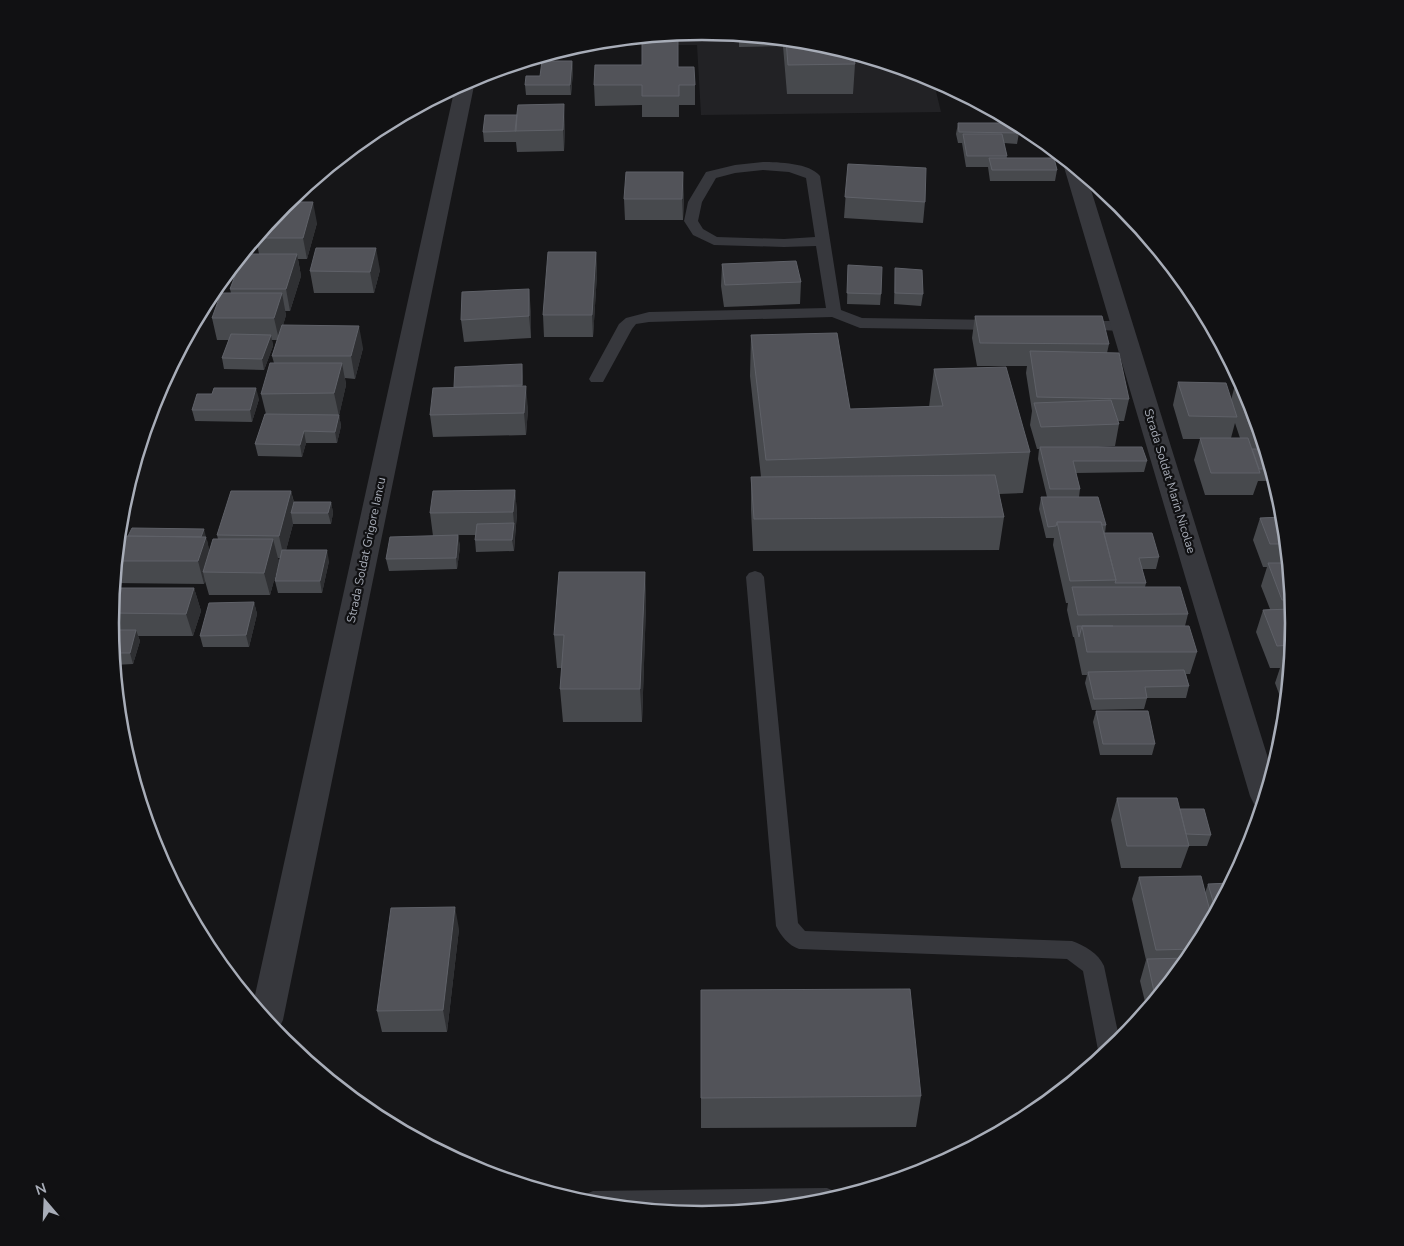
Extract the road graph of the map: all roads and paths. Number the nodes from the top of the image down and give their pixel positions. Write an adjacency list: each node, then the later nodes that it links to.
1 (464, 91): 11 (street, Strada Soldat Grigore Iancu)
2 (1077, 177): 7 (street, Strada Soldat Marin Nicolae)
3 (824, 241): 3 (lane); 4 (lane)
4 (834, 312): 5 (lane); 8 (lane)
5 (1016, 325)
6 (1064, 326): 7 (lane)
7 (1123, 326): 10 (street, Strada Soldat Marin Nicolae)
8 (597, 379)
9 (755, 577): 12 (lane)
10 (1262, 785)
11 (268, 1011)
12 (1108, 1040)
13 (782, 1200): 14 (lane)
14 (632, 1202)

